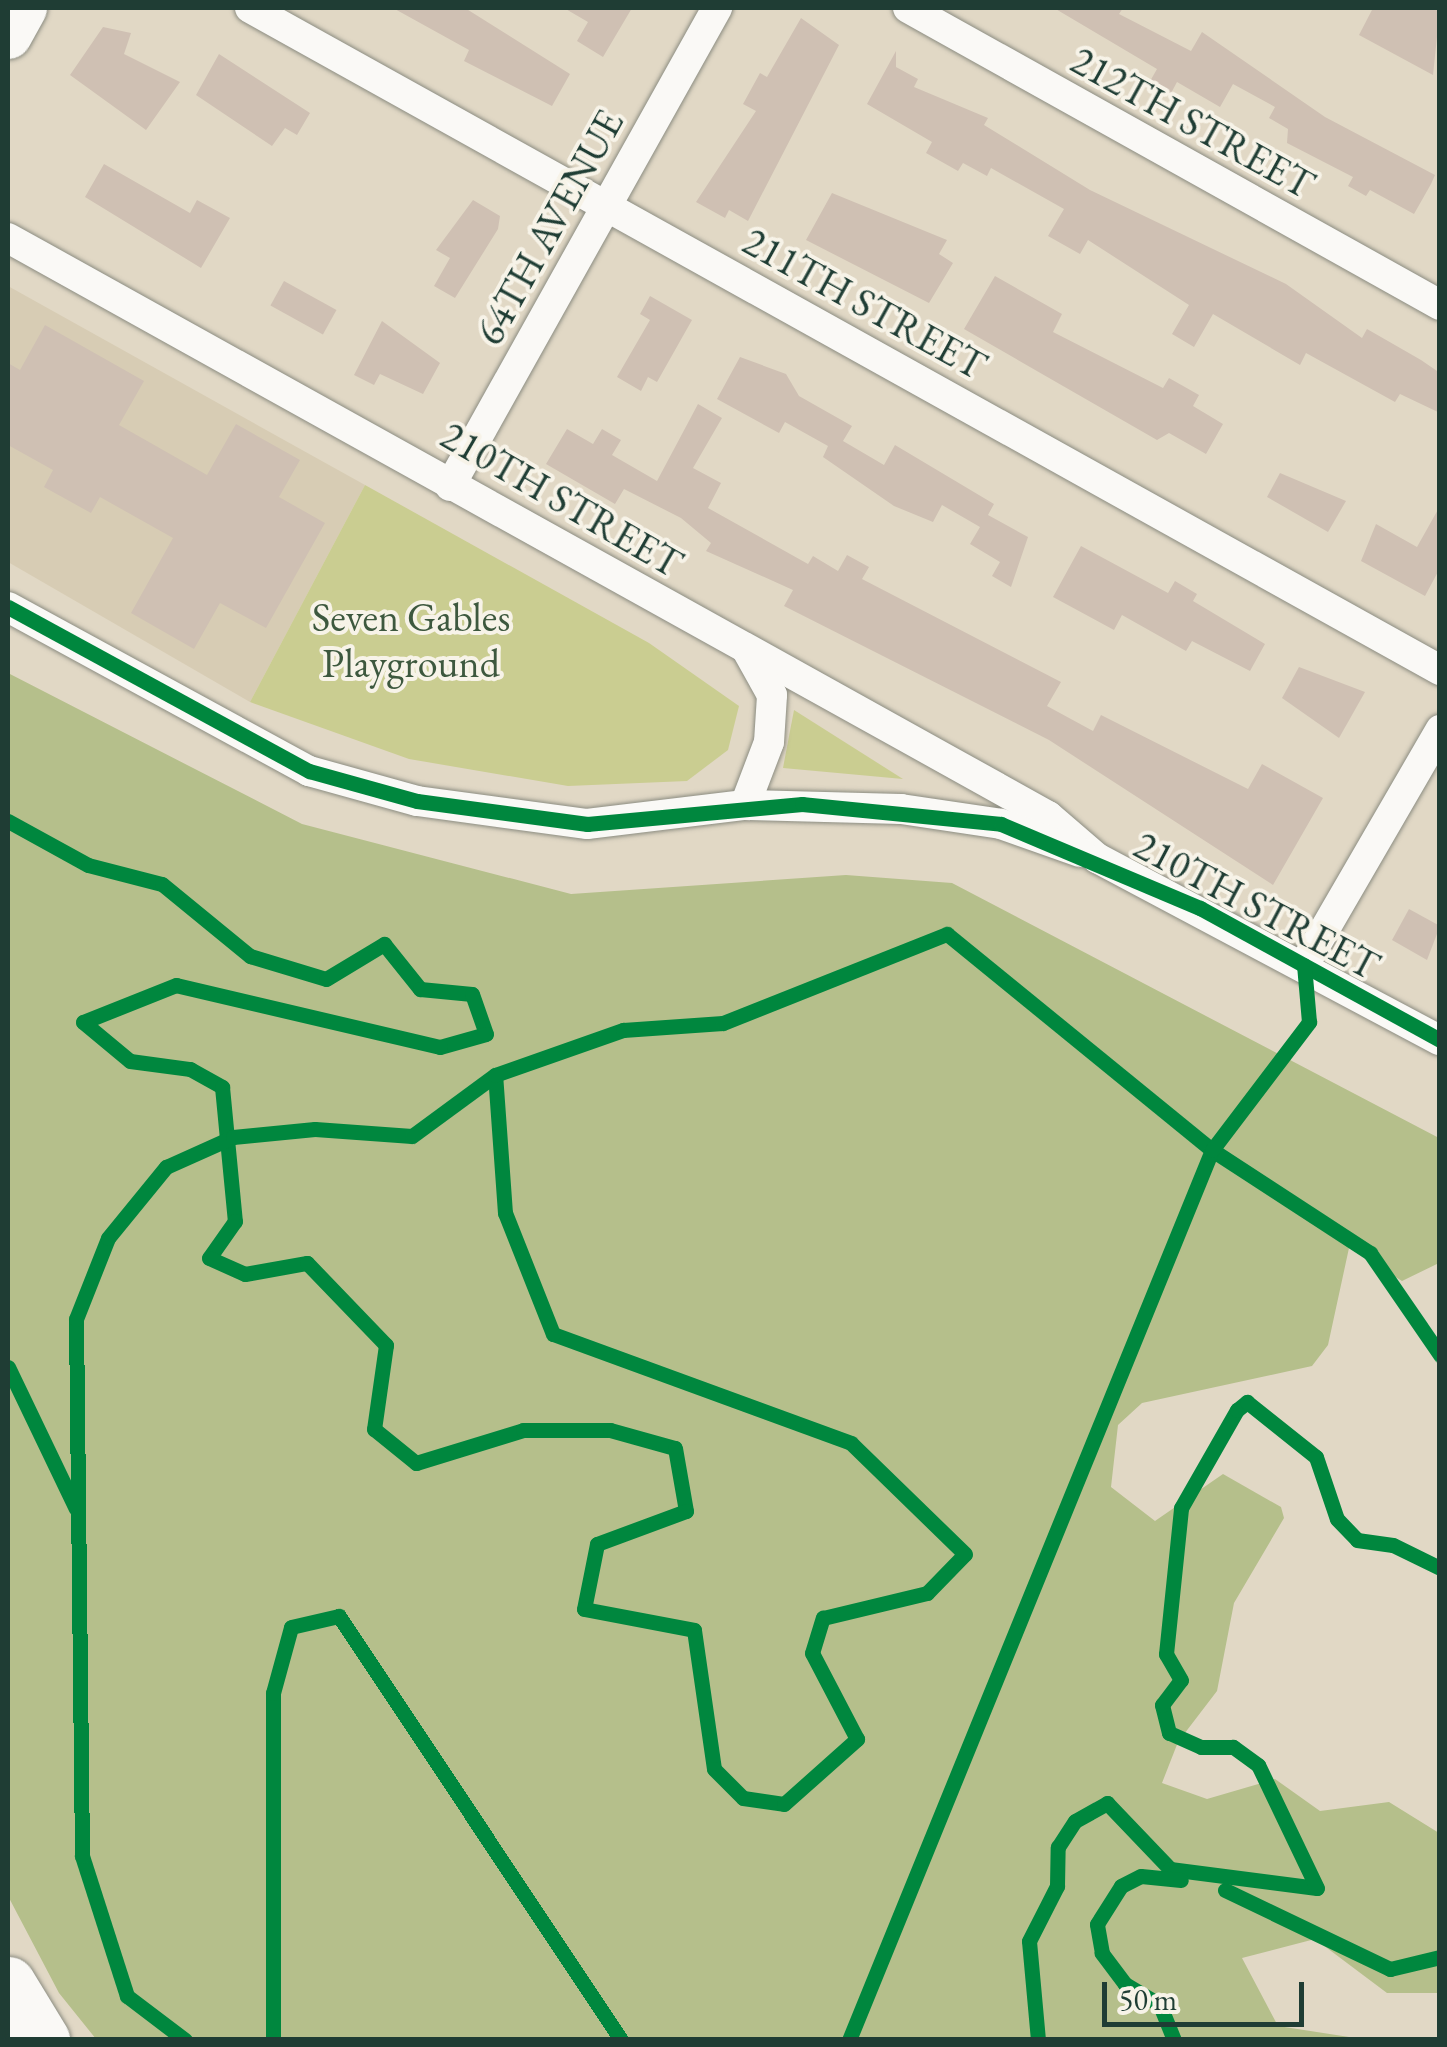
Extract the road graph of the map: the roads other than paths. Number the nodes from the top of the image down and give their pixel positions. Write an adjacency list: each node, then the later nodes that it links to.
1 (23, 8): 5 (main road)
2 (250, 8): 6 (street, 211TH STREET)
3 (718, 8): 6 (street, 64TH AVENUE)
4 (908, 8): 8 (street, 212TH STREET)
5 (8, 36)
6 (607, 205): 9 (street, 64TH AVENUE); 12 (street, 211TH STREET)
7 (8, 238): 9 (street, 210TH STREET)
8 (1440, 305)
9 (450, 486): 11 (street, 210TH STREET)
10 (8, 607): 14 (street)
11 (747, 650): 14 (street); 15 (street, 210TH STREET)
12 (1440, 670)
13 (1440, 730): 16 (street)
14 (745, 805): 15 (street)
15 (1097, 858): 16 (street, 210TH STREET)
16 (1304, 965): 17 (street, 210TH STREET)
17 (1440, 1040)
18 (8, 1984): 19 (highway)
19 (42, 2040)

